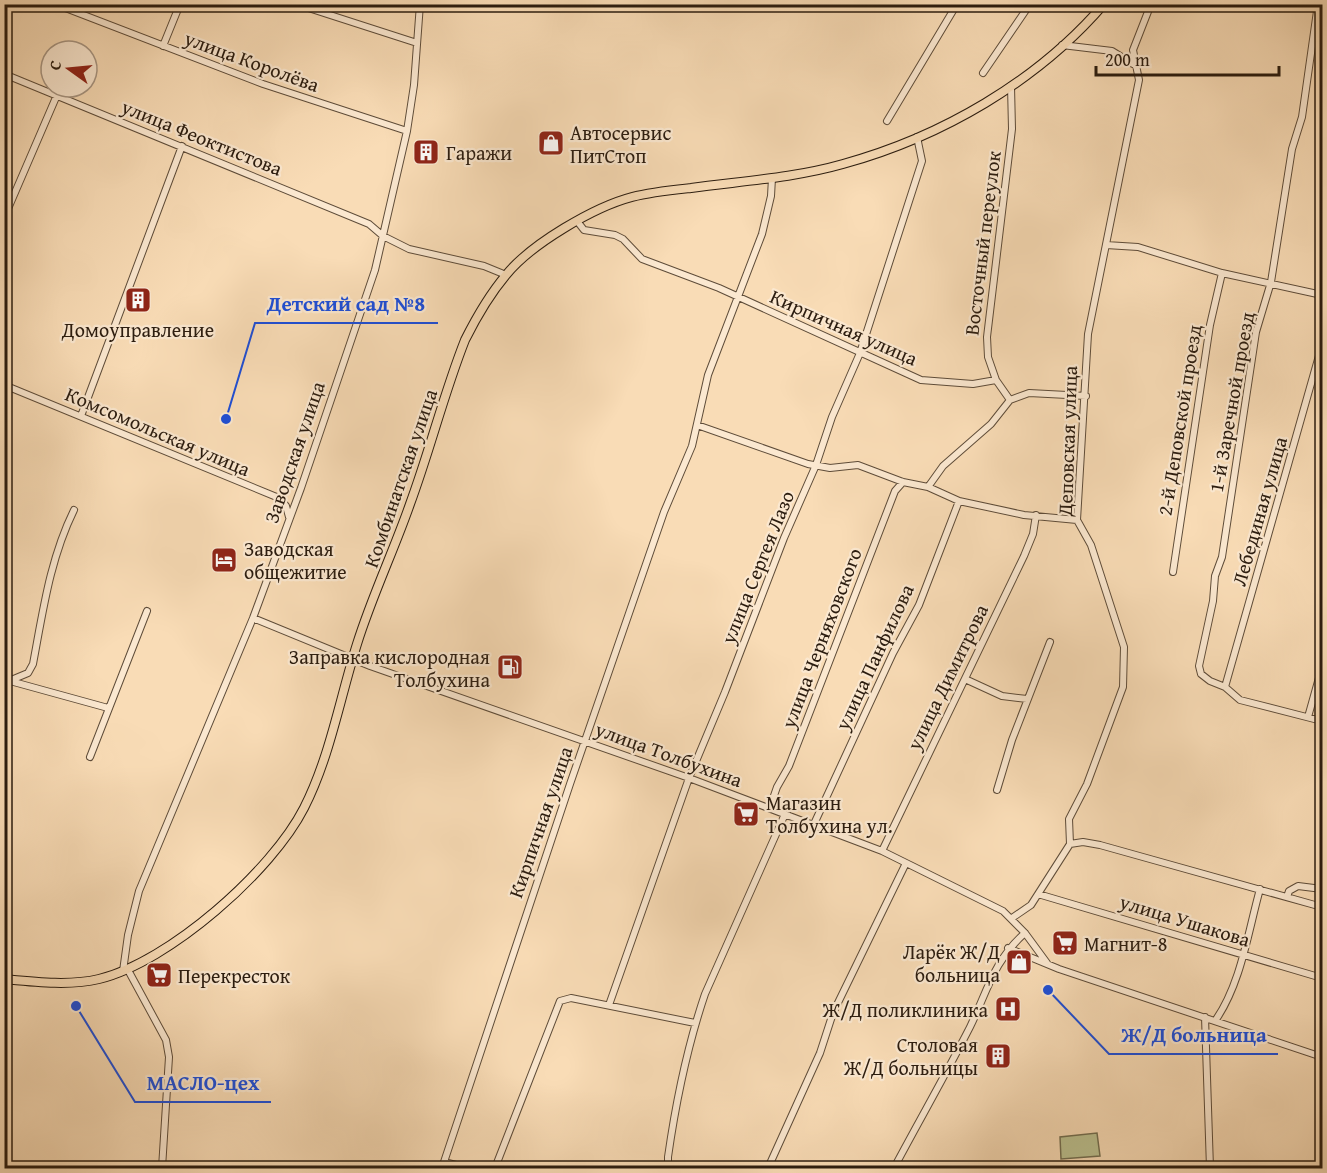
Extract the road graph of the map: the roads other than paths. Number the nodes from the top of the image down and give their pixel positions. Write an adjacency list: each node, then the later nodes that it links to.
1 (55, 4): 12 (street, улица Королёва)
2 (180, 4): 12 (street)
3 (296, 4): 10 (street)
4 (420, 4): 10 (street, Заводская улица)
5 (957, 4): 20 (street)
6 (1030, 4): 14 (street)
7 (1104, 4): 11 (main road, Комбинатская улица)
8 (1151, 4): 13 (street, Деповская улица)
9 (1318, 4): 31 (street, 1-й Заречной проезд)
10 (417, 43): 21 (street, Заводская улица)
11 (1062, 45): 13 (street); 16 (main road, Комбинатская улица)
12 (163, 46): 21 (street, улица Королёва)
13 (1133, 64): 28 (street, Деповская улица)
14 (983, 73)
15 (4, 74): 17 (street, улица Феоктистова)
16 (1011, 86): 22 (main road, Комбинатская улица); 36 (street, Восточный переулок)
17 (39, 88)
18 (55, 99): 25 (street)
19 (67, 99): 23 (street, улица Феоктистова)
20 (887, 121)
21 (406, 131): 27 (street, Заводская улица)
22 (917, 138): 24 (main road, Комбинатская улица); 35 (street, улица Сергея Лазо)
23 (182, 146): 27 (street, улица Феоктистова); 40 (street)
24 (771, 178): 26 (main road, Комбинатская улица); 33 (street)
25 (4, 218)
26 (577, 221): 30 (main road, Комбинатская улица); 33 (street, Кирпичная улица)
27 (383, 236): 30 (street, улица Феоктистова); 48 (street, Заводская улица)
28 (1106, 245): 29 (street); 38 (street, Деповская улица)
29 (1222, 273): 31 (street); 50 (street, 2-й Деповской проезд)
30 (506, 275): 54 (main road, Комбинатская улица)
31 (1271, 282): 32 (street); 58 (street, 1-й Заречной проезд)
32 (1323, 295)
33 (738, 298): 35 (street, Кирпичная улица); 41 (street, Кирпичная улица)
34 (1323, 345): 58 (street, Лебединая улица)
35 (860, 353): 36 (street, Кирпичная улица); 42 (street, улица Сергея Лазо)
36 (996, 380): 39 (street)
37 (4, 385): 40 (street, Комсомольская улица)
38 (1086, 396): 39 (street); 49 (street, Деповская улица)
39 (1010, 400): 44 (street)
40 (81, 416): 48 (street, Комсомольская улица)
41 (697, 425): 42 (street); 63 (street, Кирпичная улица)
42 (816, 465): 43 (street); 65 (street, улица Сергея Лазо)
43 (903, 482): 44 (street); 67 (street, улица Черняховского)
44 (928, 487): 45 (street)
45 (959, 501): 47 (street); 69 (street, улица Панфилова)
46 (74, 510): 57 (street)
47 (1036, 515): 49 (street); 56 (street, улица Димитрова)
48 (289, 517): 52 (street, Заводская улица)
49 (1077, 520): 70 (street, Деповская улица)
50 (1173, 572)
51 (147, 610): 60 (street)
52 (252, 618): 54 (street, улица Толбухина); 83 (street, Заводская улица)
53 (1050, 642): 59 (street)
54 (353, 659): 63 (street, улица Толбухина); 83 (main road, Комбинатская улица)
55 (1323, 667): 61 (street)
56 (965, 679): 59 (street); 71 (street, улица Димитрова)
57 (7, 682): 60 (street)
58 (1226, 687): 61 (street, 1-й Заречной проезд)
59 (1027, 699): 66 (street)
60 (108, 708): 64 (street)
61 (1308, 717): 62 (street, 1-й Заречной проезд)
62 (1323, 721)
63 (585, 741): 65 (street, улица Толбухина); 91 (street, Кирпичная улица)
64 (90, 757)
65 (689, 778): 67 (street, улица Толбухина); 86 (street, улица Сергея Лазо)
66 (997, 789)
67 (770, 807): 68 (street, улица Толбухина)
68 (785, 814): 69 (street, улица Толбухина); 89 (street)
69 (814, 824): 71 (street, улица Толбухина)
70 (1070, 844): 73 (street); 75 (street)
71 (882, 851): 72 (street, улица Толбухина)
72 (906, 863): 78 (street, улица Толбухина); 97 (street)
73 (1260, 889): 76 (street); 81 (street)
74 (1323, 889): 76 (street)
75 (1038, 894): 78 (street); 81 (street, улица Ушакова)
76 (1287, 897): 77 (street)
77 (1323, 907)
78 (1012, 918): 79 (street, улица Толбухина)
79 (1025, 933): 80 (street); 82 (street, улица Толбухина)
80 (1008, 948): 82 (street); 98 (street)
81 (1243, 954): 84 (street, улица Ушакова); 88 (street)
82 (1047, 963): 87 (street)
83 (126, 971): 85 (main road); 93 (street)
84 (1323, 978)
85 (4, 979)
86 (609, 1005): 89 (street); 95 (street)
87 (1205, 1017): 88 (street); 92 (street)
88 (1215, 1020): 90 (street)
89 (695, 1023): 96 (street)
90 (1323, 1057)
91 (443, 1166): 94 (street)
92 (1210, 1167): 99 (street)
93 (162, 1168)
94 (468, 1168)
95 (495, 1168)
96 (668, 1168)
97 (768, 1168)
98 (894, 1168)
99 (1220, 1168)

